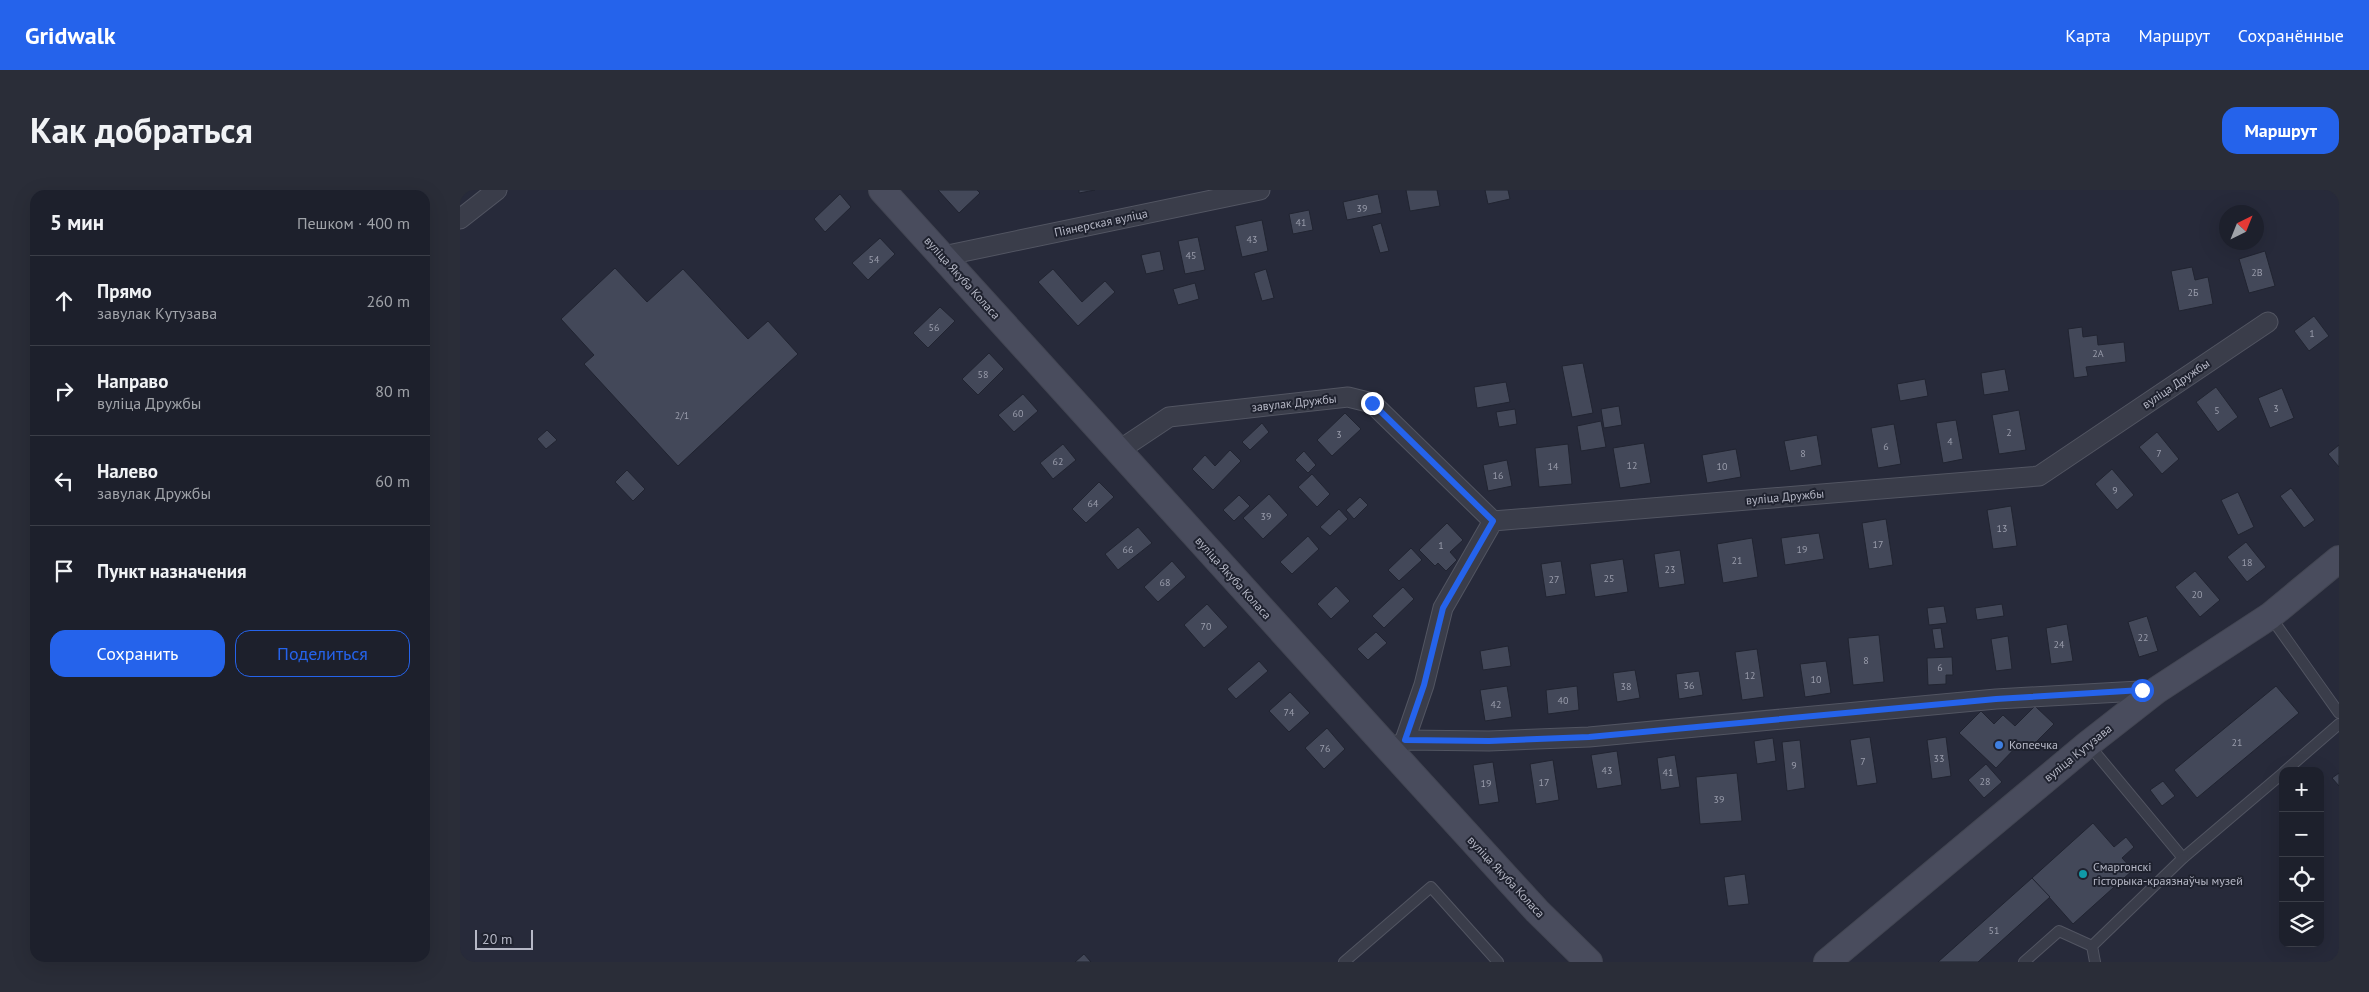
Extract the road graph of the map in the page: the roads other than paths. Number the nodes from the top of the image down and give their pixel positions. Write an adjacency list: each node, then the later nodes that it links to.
1 (496, 190): 4 (street)
2 (882, 190): 5 (main road, вуліца Якуба Коласа)
3 (1260, 190): 5 (street, Піянерская вуліца)
4 (460, 219)
5 (943, 256): 7 (main road, вуліца Якуба Коласа)
6 (2268, 322): 8 (street, вуліца Дружбы)
7 (1118, 451): 8 (street, завулак Дружбы); 15 (main road, вуліца Якуба Коласа)
8 (1493, 521): 15 (street)
9 (2339, 559): 10 (main road, вуліца Кутузава)
10 (2270, 616): 11 (main road, вуліца Кутузава); 12 (lane)
11 (2158, 690): 14 (main road, вуліца Кутузава); 15 (street)
12 (2339, 713)
13 (2339, 724): 16 (lane)
14 (2088, 744): 18 (lane); 23 (main road, вуліца Кутузава)
15 (1399, 746): 22 (main road, вуліца Якуба Коласа)
16 (2290, 767)
17 (2279, 776): 18 (lane)
18 (2183, 858): 19 (lane)
19 (2092, 946): 24 (lane); 25 (lane)
20 (1344, 962): 21 (lane)
21 (1498, 962)
22 (1589, 962)
23 (1827, 962)
24 (2024, 962)
25 (2095, 962)

